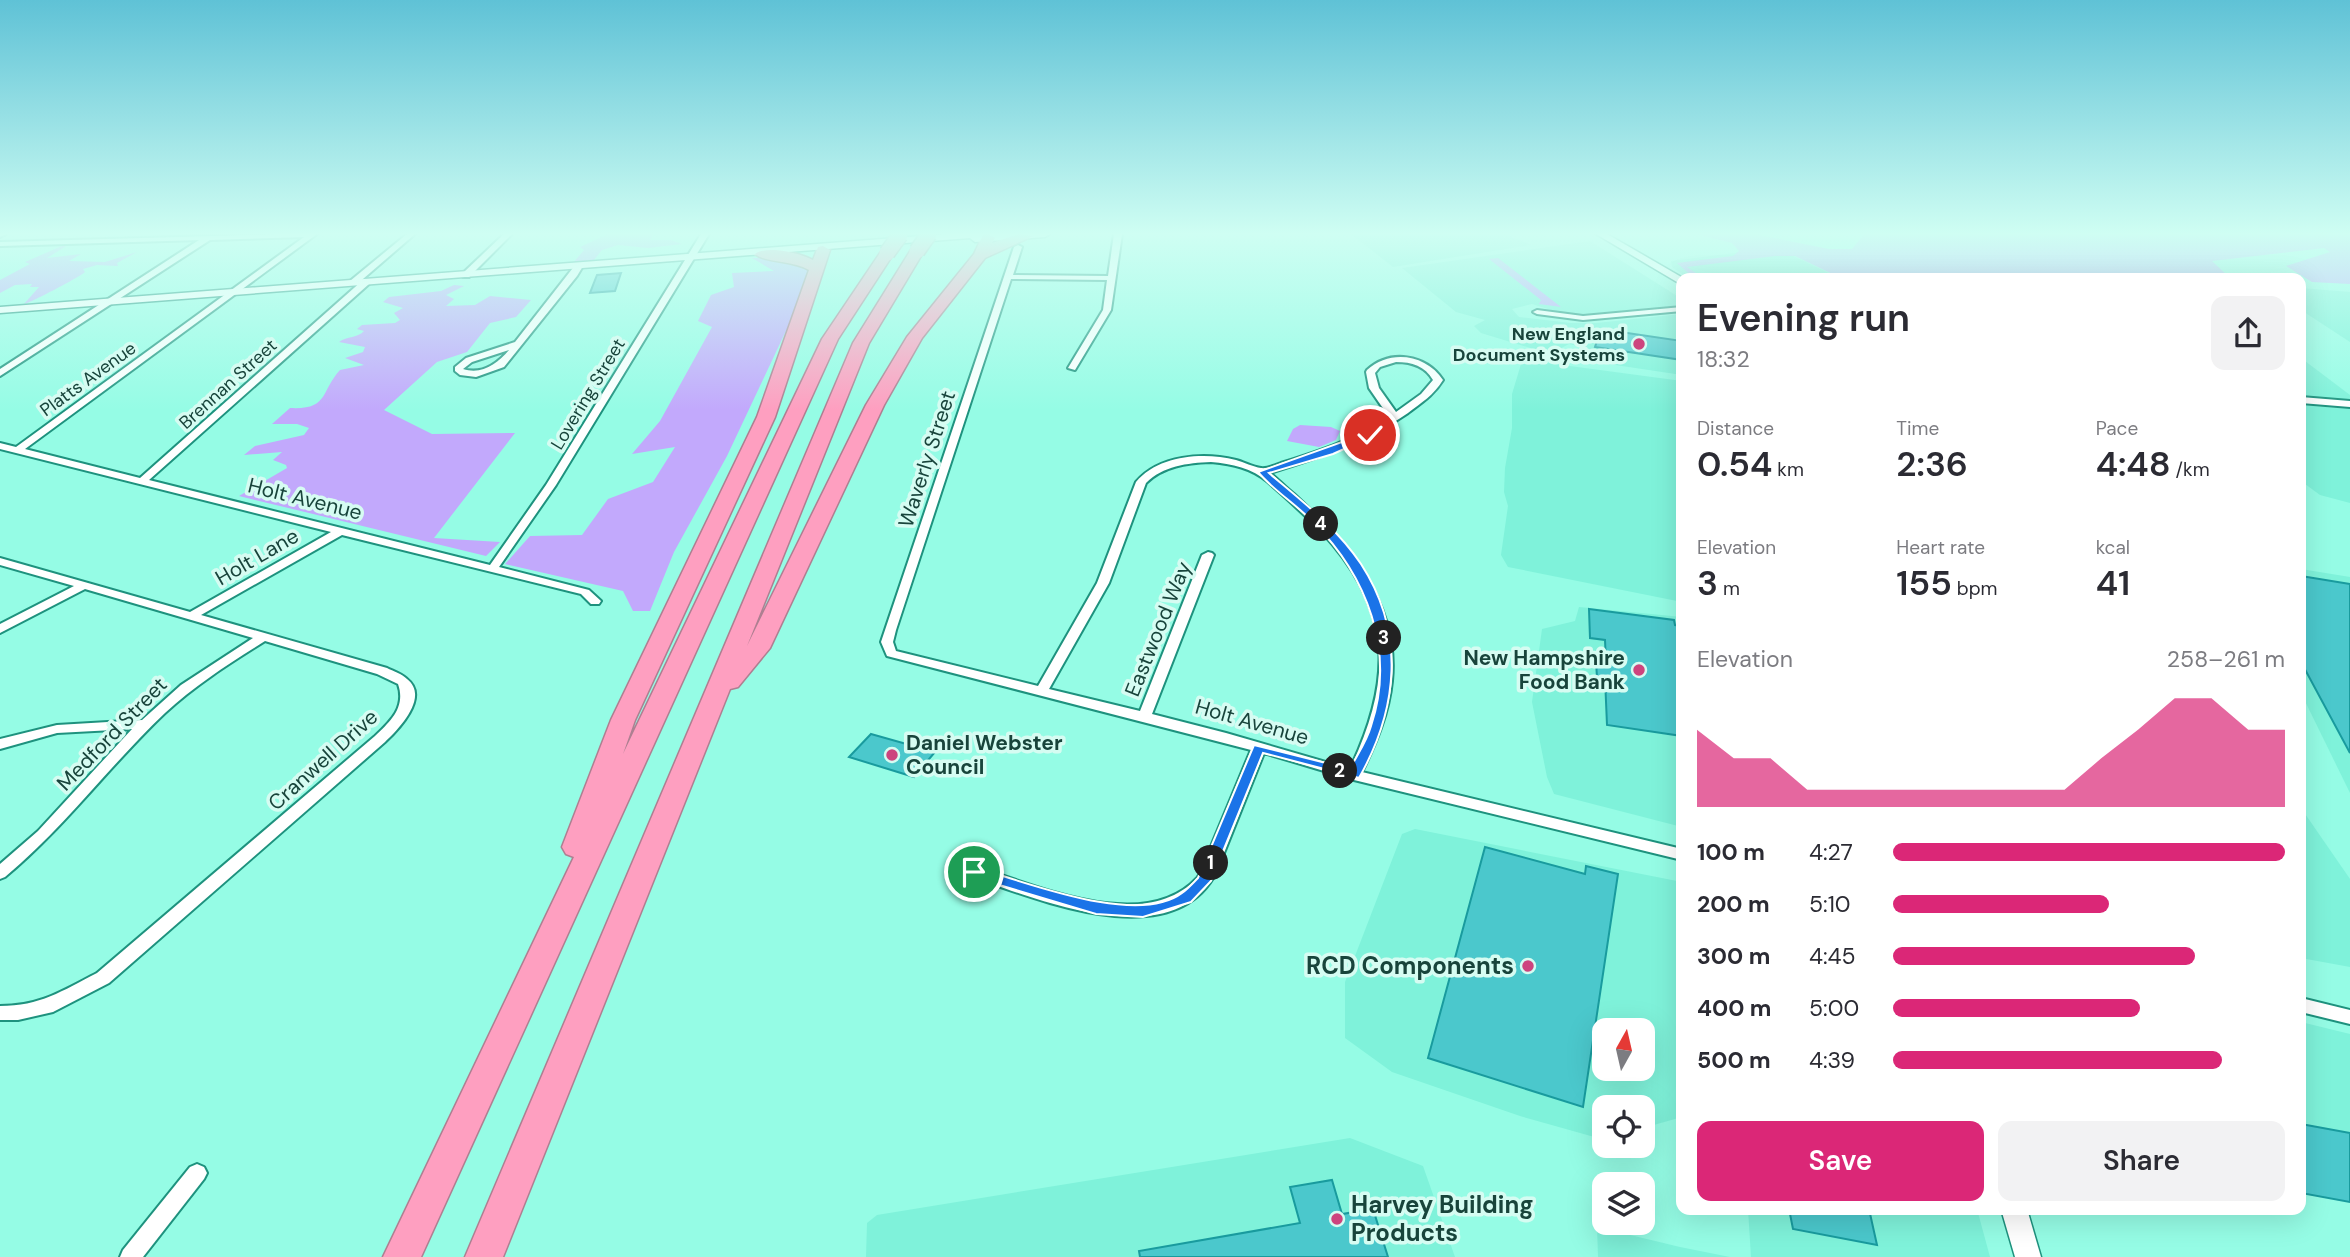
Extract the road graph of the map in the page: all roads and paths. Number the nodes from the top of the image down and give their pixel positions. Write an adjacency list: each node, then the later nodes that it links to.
1 (123, 293): 13 (street)
2 (225, 293): 13 (main road)
3 (233, 293): 24 (street, Platts Avenue)
4 (354, 293): 26 (street, Brennan Street)
5 (558, 293): 17 (street)
6 (670, 293): 30 (street, Lovering Street)
7 (810, 293): 47 (highway)
8 (861, 293): 47 (highway)
9 (892, 293): 38 (highway, bridge)
10 (947, 293): 38 (highway)
11 (1002, 293): 36 (street, Waverly Street)
12 (1110, 293): 18 (street)
13 (110, 301): 14 (main road); 19 (street)
14 (0, 310)
15 (1676, 310): 16 (street)
16 (1537, 312)
17 (518, 344): 17 (street)
18 (1072, 368)
19 (0, 373)
20 (2306, 400): 21 (street)
21 (2350, 404)
22 (1395, 418): 22 (street); 25 (street)
23 (0, 446): 24 (street, Holt Avenue)
24 (18, 450): 26 (street, Holt Avenue)
25 (1262, 472): 37 (street); 43 (street)
26 (142, 481): 27 (street, Holt Avenue)
27 (341, 531): 30 (street, Holt Avenue); 33 (street, Holt Lane)
28 (1208, 555): 39 (street, Eastwood Way)
29 (0, 561): 31 (street, Cranwell Drive)
30 (493, 568): 32 (street, Holt Avenue)
31 (84, 585): 33 (street, Cranwell Drive); 34 (street)
32 (595, 601)
33 (191, 616): 35 (street, Cranwell Drive)
34 (0, 629)
35 (264, 636): 40 (street, Medford Street); 49 (street, Cranwell Drive)
36 (891, 653): 37 (street, Holt Avenue)
37 (1041, 692): 39 (street, Holt Avenue)
38 (713, 701): 55 (highway)
39 (1144, 717): 42 (street, Holt Avenue)
40 (147, 724): 41 (street); 46 (street, Medford Street)
41 (0, 744)
42 (1259, 748): 43 (street, Holt Avenue); 45 (street)
43 (1354, 775): 44 (street, Holt Avenue)
44 (1676, 854)
45 (974, 872)
46 (0, 873)
47 (518, 1004): 54 (highway)
48 (2306, 1006): 50 (street)
49 (0, 1013)
50 (2350, 1017)
51 (197, 1173): 53 (street)
52 (2016, 1215): 56 (street)
53 (130, 1257)
54 (402, 1257)
55 (484, 1257)
56 (2028, 1257)

